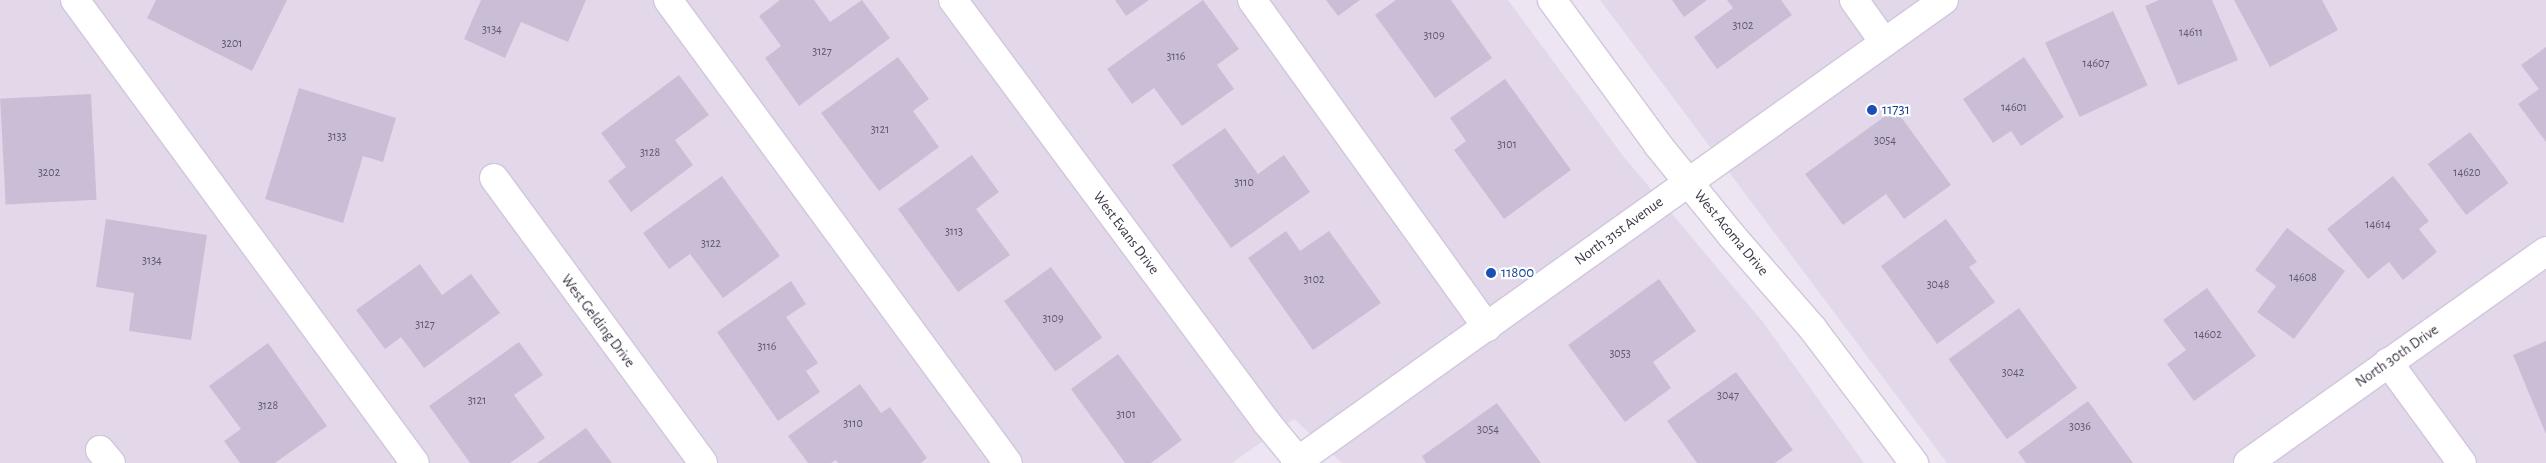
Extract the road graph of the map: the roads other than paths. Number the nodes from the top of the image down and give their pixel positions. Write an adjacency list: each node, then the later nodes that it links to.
1 (75, 0): 15 (street)
2 (668, 0): 17 (street)
3 (953, 0): 14 (street, West Evans Drive)
4 (1252, 0): 12 (street)
5 (1552, 0): 10 (street, West Acoma Drive)
6 (1854, 0): 8 (street)
7 (1944, 0): 8 (street, North 31st Avenue)
8 (1884, 42): 10 (street, North 31st Avenue)
9 (494, 178): 16 (street, West Gelding Drive)
10 (1688, 181): 12 (street, North 31st Avenue); 18 (street, West Acoma Drive)
11 (2546, 250): 13 (street, North 30th Drive)
12 (1487, 327): 14 (street, North 31st Avenue)
13 (2388, 362): 19 (street, North 30th Drive); 20 (street)
14 (1298, 462)
15 (416, 463)
16 (703, 463)
17 (1008, 463)
18 (1914, 463)
19 (2248, 463)
20 (2462, 463)

